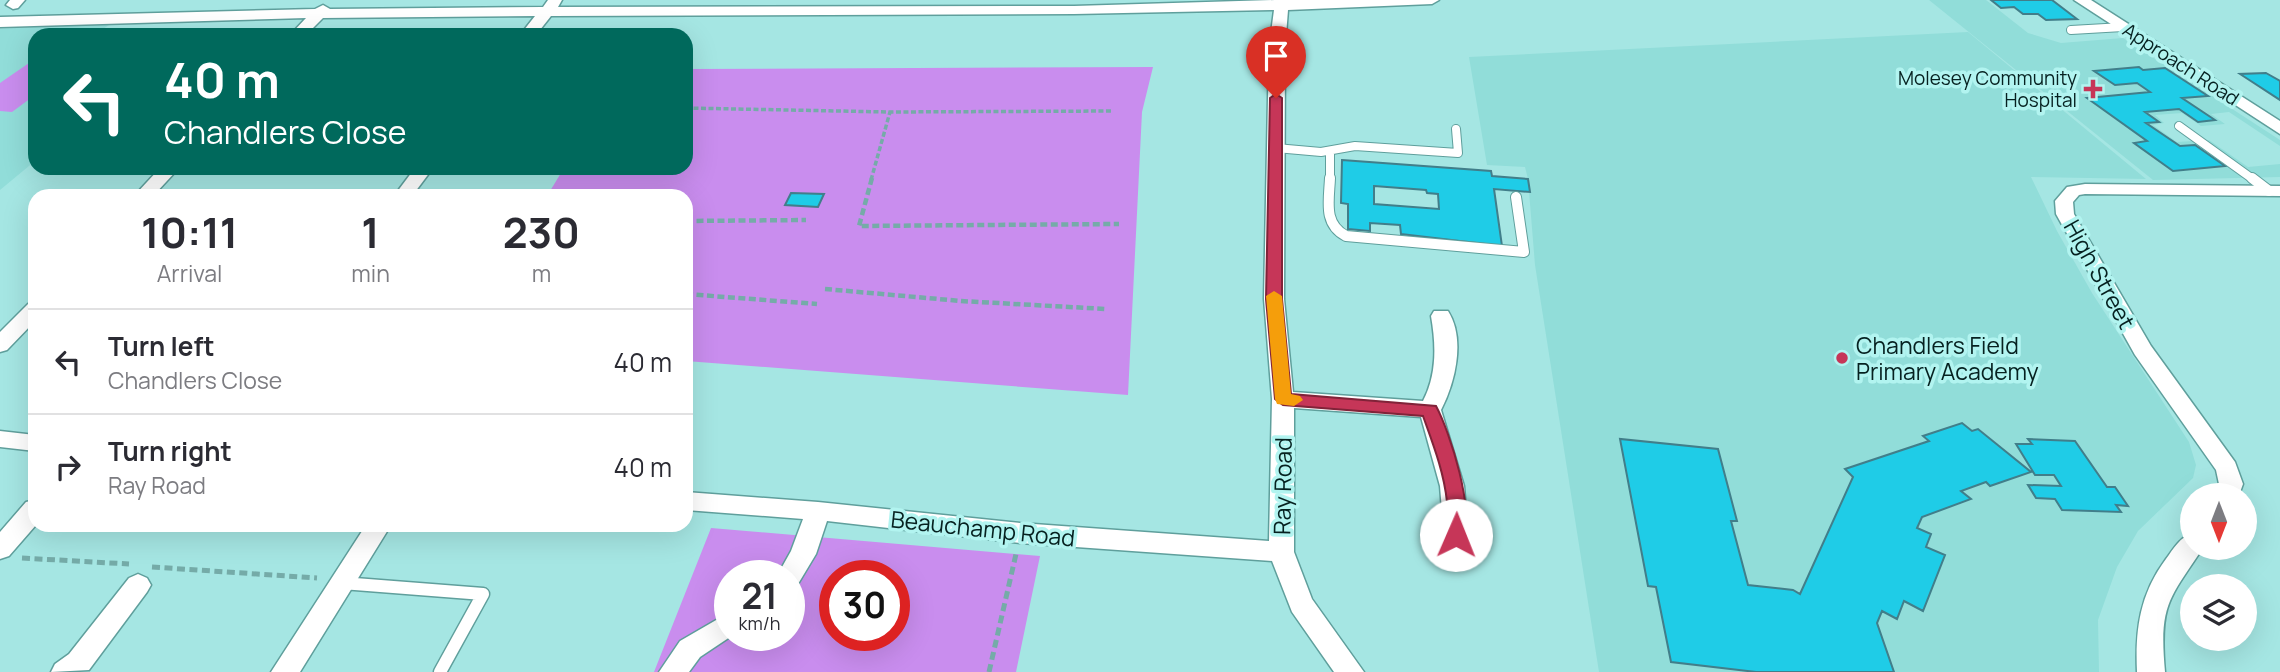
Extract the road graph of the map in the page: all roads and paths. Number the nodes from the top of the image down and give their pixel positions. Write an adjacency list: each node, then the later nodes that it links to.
1 (175, 0): 8 (street)
2 (332, 0): 9 (street)
3 (1432, 0): 6 (street)
4 (2081, 0): 11 (street, Approach Road)
5 (552, 4): 7 (street); 9 (street); 13 (street)
6 (1283, 4): 7 (street); 21 (street, Ray Road)
7 (739, 5)
8 (158, 14): 9 (street); 10 (street)
9 (318, 14): 12 (street)
10 (0, 22)
11 (2123, 27): 14 (lane); 20 (street, Approach Road)
12 (305, 28)
13 (533, 28)
14 (2071, 30)
15 (693, 108): 17 (path)
16 (1112, 111): 17 (path)
17 (890, 112): 29 (path)
18 (2179, 126): 25 (lane)
19 (1456, 129): 22 (lane)
20 (2280, 129)
21 (1276, 149): 22 (lane); 37 (street, Ray Road)
22 (1330, 151): 26 (lane)
23 (163, 175): 24 (street)
24 (150, 189)
25 (2275, 191): 41 (street, High Street)
26 (1516, 197)
27 (806, 220): 28 (path)
28 (693, 221)
29 (1119, 225)
30 (825, 289): 33 (path)
31 (693, 295): 32 (path)
32 (817, 304)
33 (1105, 309)
34 (28, 316): 36 (street)
35 (1441, 316): 38 (street)
36 (0, 345)
37 (1283, 399): 38 (street); 48 (street, Ray Road)
38 (1430, 410): 47 (street)
39 (0, 439): 40 (street)
40 (28, 442)
41 (2231, 483)
42 (693, 502): 43 (street, Beauchamp Road)
43 (818, 511): 46 (street, Beauchamp Road); 51 (street)
44 (28, 520): 49 (street)
45 (375, 532): 52 (street)
46 (1020, 533): 48 (street, Beauchamp Road); 59 (path)
47 (1456, 535)
48 (1281, 552): 60 (street)
49 (6, 553): 52 (path)
50 (2180, 559): 61 (street)
51 (799, 560)
52 (342, 583): 56 (street); 57 (lane)
53 (138, 585): 55 (street)
54 (714, 633): 58 (street)
55 (65, 672)
56 (285, 672)
57 (440, 672)
58 (673, 672)
59 (989, 672)
60 (1350, 672)
61 (2151, 672)

